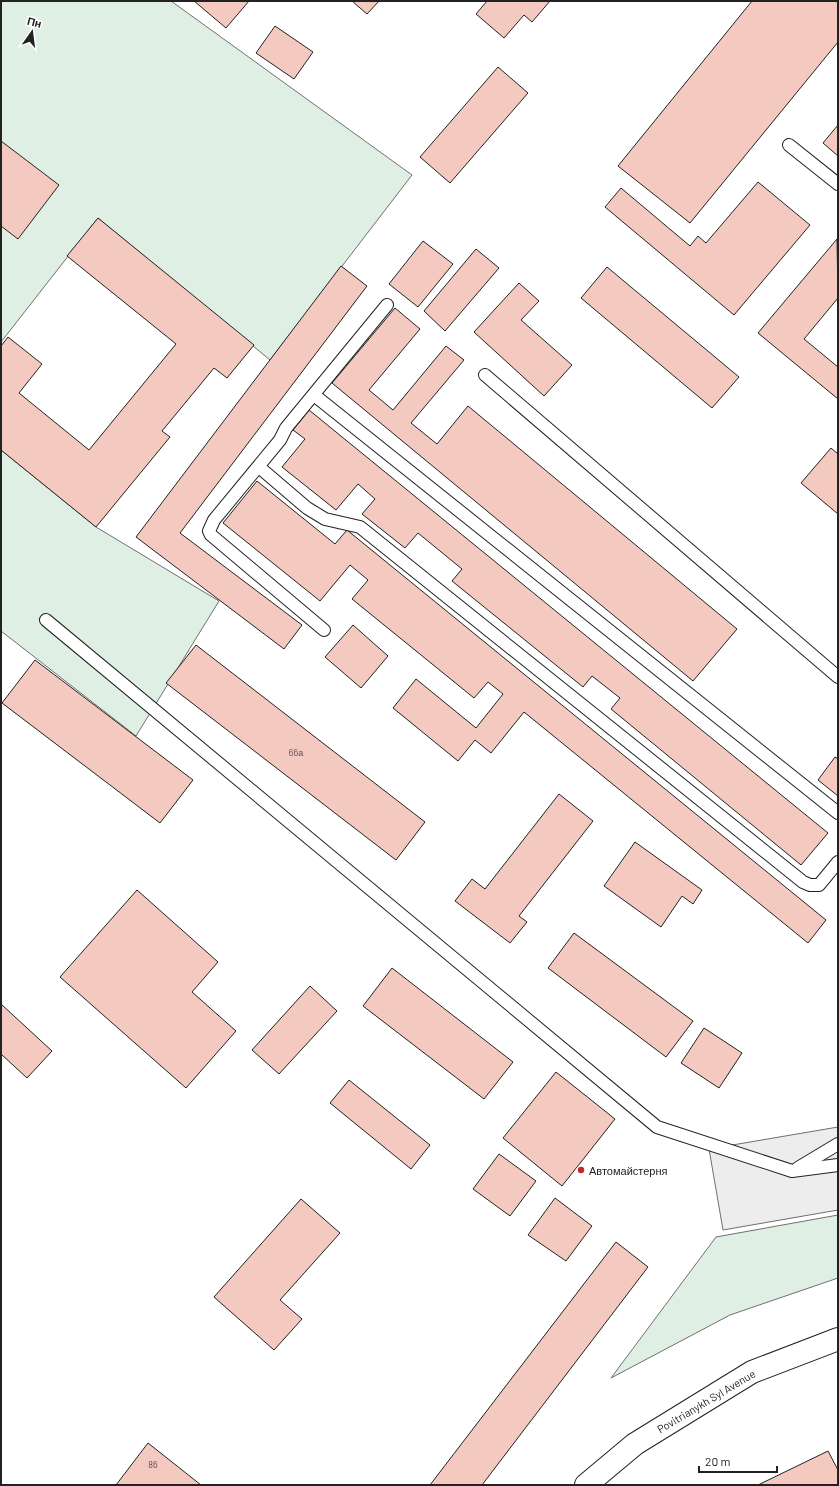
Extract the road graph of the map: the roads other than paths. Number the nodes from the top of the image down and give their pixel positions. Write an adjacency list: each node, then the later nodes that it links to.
1 (789, 145): 2 (lane)
2 (838, 184)
3 (387, 305): 5 (lane)
4 (484, 375): 9 (lane)
5 (314, 395): 6 (lane); 10 (lane)
6 (259, 467): 8 (lane); 11 (lane)
7 (46, 620): 14 (lane)
8 (324, 630)
9 (838, 677)
10 (838, 813)
11 (838, 862)
12 (838, 1144): 14 (lane)
13 (838, 1165): 14 (lane)
14 (792, 1171)
15 (838, 1339): 16 (main road, Povitrianykh Syl Avenue)
16 (586, 1485)

